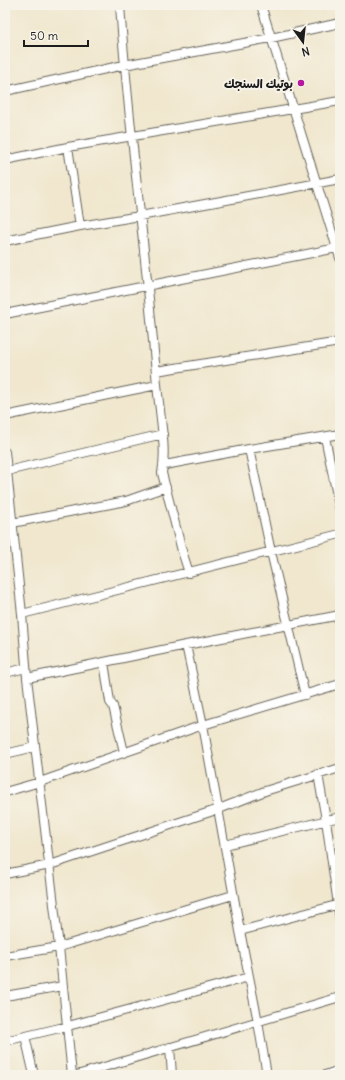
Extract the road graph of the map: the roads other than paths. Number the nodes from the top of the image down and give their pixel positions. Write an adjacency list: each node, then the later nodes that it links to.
1 (120, 5): 5 (street)
2 (261, 5): 4 (street)
3 (340, 23): 4 (street)
4 (271, 38): 5 (street); 8 (street)
5 (124, 65): 6 (street); 9 (street)
6 (5, 91)
7 (340, 101): 8 (street)
8 (293, 110): 9 (street); 13 (street)
9 (131, 136): 10 (street); 14 (street)
10 (68, 147): 11 (street); 15 (street)
11 (5, 160)
12 (340, 180): 13 (street)
13 (316, 184): 14 (street); 17 (street)
14 (140, 216): 15 (street); 18 (street)
15 (80, 226): 16 (street)
16 (5, 241)
17 (339, 251): 18 (street)
18 (148, 286): 19 (street); 21 (street)
19 (5, 314)
20 (340, 342): 21 (street)
21 (156, 372): 22 (street)
22 (157, 385): 23 (street); 24 (street)
23 (5, 416)
24 (163, 434): 30 (street); 31 (street)
25 (340, 434): 26 (street)
26 (325, 437): 27 (street); 33 (street)
27 (249, 449): 30 (street); 38 (street)
28 (5, 452): 29 (street)
29 (5, 458): 31 (street)
30 (165, 465): 32 (street)
31 (7, 471): 34 (street)
32 (166, 487): 34 (street); 39 (street)
33 (340, 510)
34 (12, 523): 36 (street)
35 (340, 534): 38 (street)
36 (14, 541): 37 (street); 40 (street)
37 (5, 543)
38 (271, 552): 39 (street); 42 (street)
39 (189, 572): 40 (street)
40 (22, 614): 45 (street)
41 (340, 615): 42 (street)
42 (289, 624): 43 (street); 49 (street)
43 (186, 645): 44 (street); 50 (street)
44 (104, 662): 47 (street); 52 (street)
45 (26, 668): 46 (street); 47 (street)
46 (5, 673)
47 (27, 678): 51 (street)
48 (340, 684): 49 (street)
49 (305, 695): 50 (street)
50 (203, 725): 52 (street); 58 (street)
51 (35, 747): 53 (street); 56 (street)
52 (124, 752): 56 (street)
53 (5, 754)
54 (340, 768): 55 (street)
55 (318, 774): 58 (street); 60 (street)
56 (40, 782): 57 (street); 62 (street)
57 (5, 792)
58 (219, 809): 61 (street); 62 (street)
59 (340, 817): 60 (street)
60 (326, 820): 61 (street); 65 (street)
61 (225, 845): 64 (street)
62 (50, 865): 63 (street); 68 (street)
63 (5, 874)
64 (233, 895): 67 (street); 68 (street)
65 (339, 905): 66 (street); 67 (street)
66 (340, 920)
67 (240, 931): 70 (street)
68 (59, 947): 69 (street); 71 (street)
69 (5, 956)
70 (249, 977): 74 (street); 75 (street)
71 (63, 986): 72 (street); 75 (street)
72 (5, 996)
73 (340, 997): 74 (street)
74 (258, 1022): 78 (street); 84 (street)
75 (68, 1026): 76 (street); 81 (street)
76 (25, 1036): 77 (street); 80 (street)
77 (5, 1041)
78 (170, 1047): 82 (street); 83 (street)
79 (340, 1070): 85 (street)
80 (34, 1075)
81 (72, 1075)
82 (77, 1075)
83 (172, 1075)
84 (267, 1075)
85 (324, 1075)

